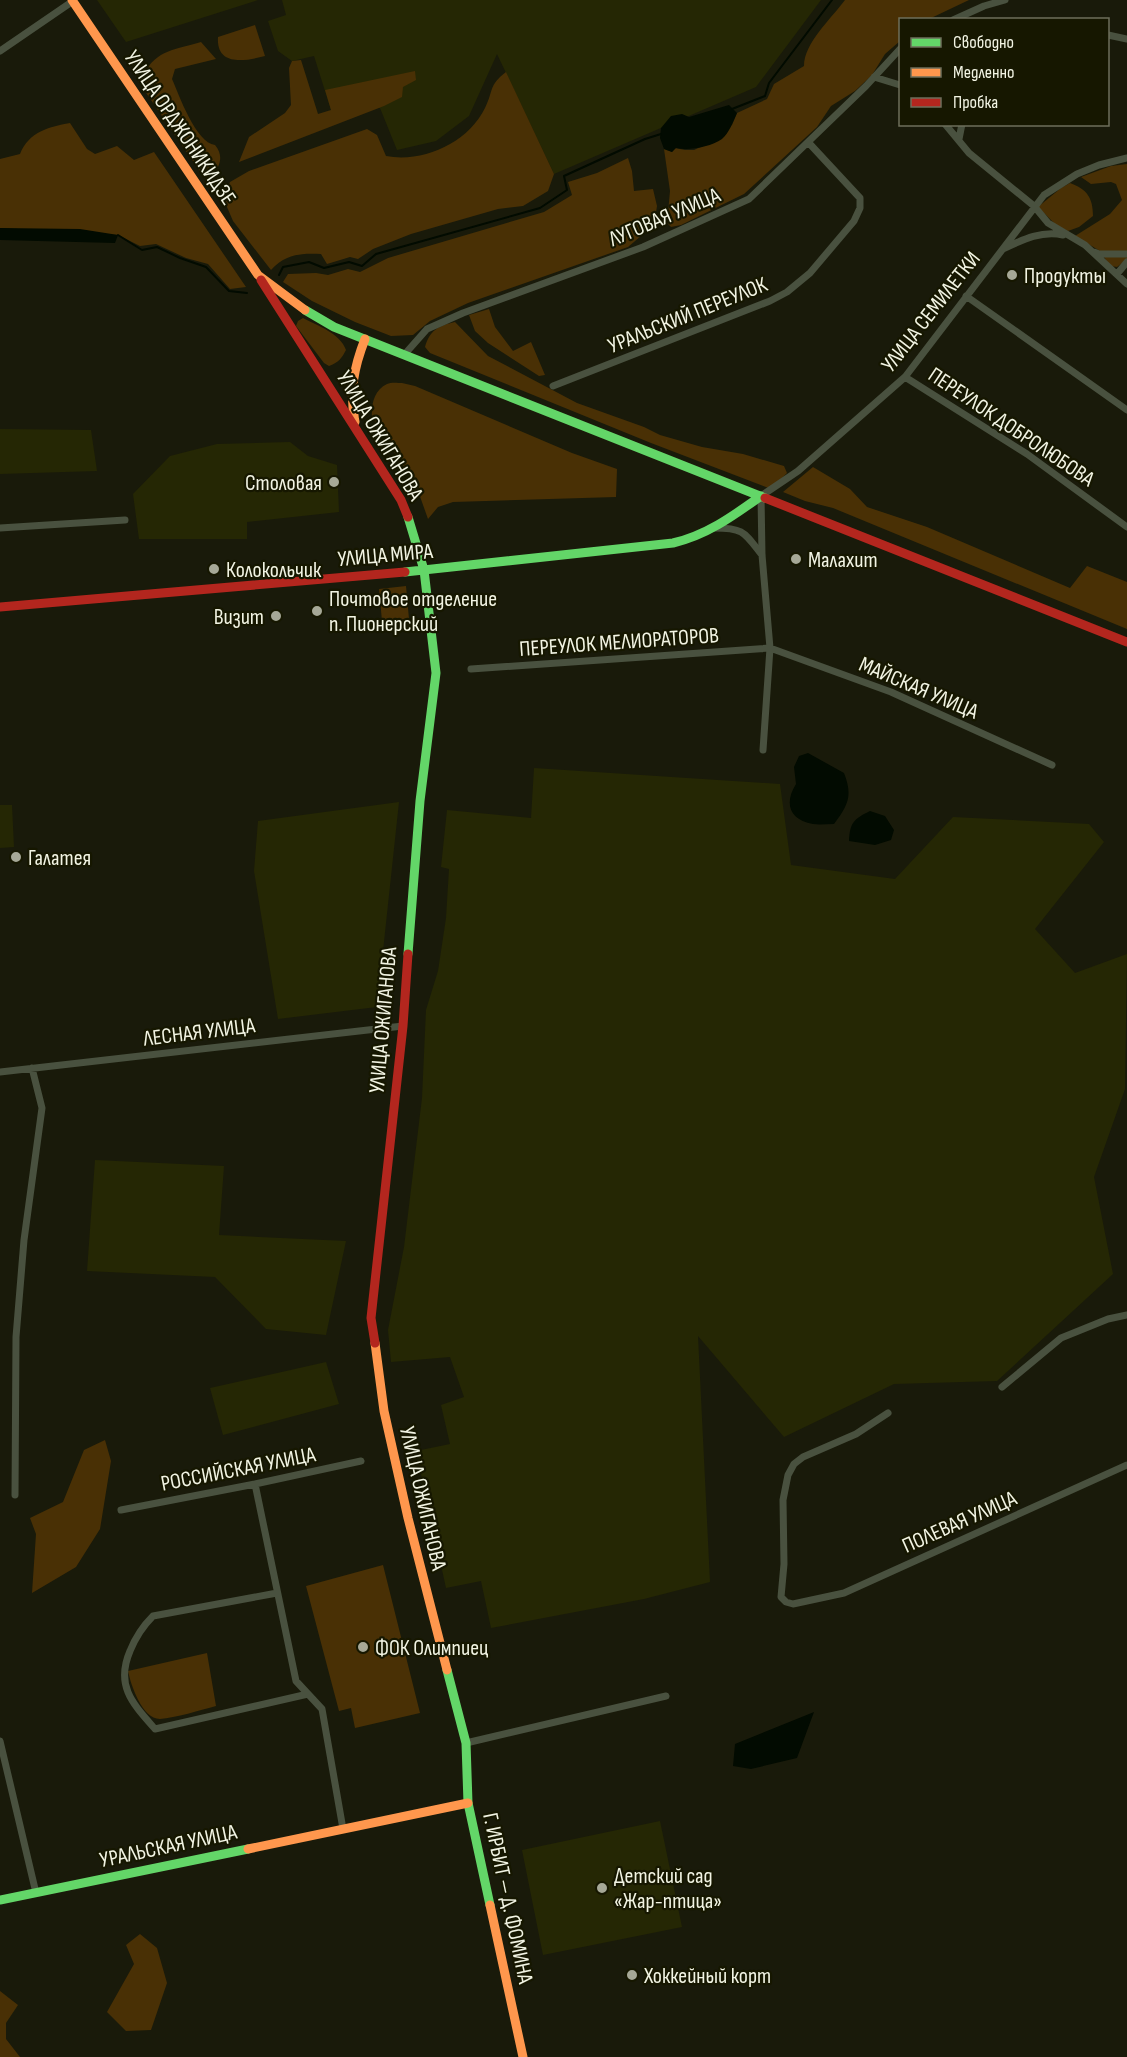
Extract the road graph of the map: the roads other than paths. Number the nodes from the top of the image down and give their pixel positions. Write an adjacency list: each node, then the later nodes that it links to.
1 (1005, 0): 3 (street)
2 (73, 1): 6 (street); 22 (street, УЛИЦА ОРДЖОНИКИДЗЕ)
3 (957, 18)
4 (1109, 35): 5 (street)
5 (1127, 39)
6 (0, 51)
7 (899, 51): 8 (street, ЛУГОВАЯ УЛИЦА)
8 (874, 77): 9 (street); 13 (street, ЛУГОВАЯ УЛИЦА)
9 (899, 85)
10 (947, 126): 12 (street)
11 (962, 126): 12 (street)
12 (959, 139): 15 (street)
13 (808, 142): 26 (street, ЛУГОВАЯ УЛИЦА); 28 (street, УРАЛЬСКИЙ ПЕРЕУЛОК)
14 (1127, 158): 15 (street, УЛИЦА СЕМИЛЕТКИ)
15 (1034, 206): 16 (street); 17 (street, УЛИЦА СЕМИЛЕТКИ)
16 (1070, 236): 17 (street); 18 (street)
17 (1001, 250): 24 (street, УЛИЦА СЕМИЛЕТКИ)
18 (1091, 251): 19 (street); 21 (street)
19 (1127, 254)
20 (1127, 262): 21 (street)
21 (1117, 274): 23 (street)
22 (258, 275): 25 (street); 30 (street, УЛИЦА ОЖИГАНОВА)
23 (1127, 284)
24 (966, 296): 27 (street, УЛИЦА СЕМИЛЕТКИ); 29 (street)
25 (365, 339): 26 (street); 30 (street)
26 (404, 355): 31 (street)
27 (905, 377): 31 (street, УЛИЦА СЕМИЛЕТКИ); 33 (street, ПЕРЕУЛОК ДОБРОЛЮБОВА)
28 (553, 386)
29 (1127, 410)
30 (357, 430): 37 (street, УЛИЦА ОЖИГАНОВА)
31 (761, 496): 35 (street, УЛИЦА МИРА); 36 (street); 39 (street)
32 (125, 520): 34 (street)
33 (1127, 526)
34 (0, 528)
35 (714, 528): 36 (street); 37 (street, УЛИЦА МИРА)
36 (762, 555): 40 (street)
37 (424, 570): 38 (street, УЛИЦА МИРА); 44 (street, УЛИЦА ОЖИГАНОВА)
38 (0, 607)
39 (1127, 642)
40 (770, 648): 41 (street, ПЕРЕУЛОК МЕЛИОРАТОРОВ); 42 (street); 43 (street, МАЙСКАЯ УЛИЦА)
41 (471, 669)
42 (763, 750)
43 (1052, 765)
44 (403, 1026): 45 (street, ЛЕСНАЯ УЛИЦА); 59 (street, УЛИЦА ОЖИГАНОВА)
45 (32, 1068): 46 (street, ЛЕСНАЯ УЛИЦА); 53 (street)
46 (0, 1072)
47 (1127, 1315): 48 (street)
48 (1002, 1387)
49 (888, 1413): 51 (street, ПОЛЕВАЯ УЛИЦА)
50 (362, 1461): 52 (street, РОССИЙСКАЯ УЛИЦА)
51 (1127, 1465)
52 (255, 1485): 54 (street, РОССИЙСКАЯ УЛИЦА); 55 (street)
53 (15, 1496)
54 (121, 1510)
55 (278, 1593): 56 (street); 56 (street)
56 (308, 1694): 61 (street)
57 (666, 1696): 59 (street)
58 (0, 1741): 62 (street)
59 (466, 1743): 60 (street, УЛИЦА ОЖИГАНОВА)
60 (468, 1803): 61 (street, УРАЛЬСКАЯ УЛИЦА); 64 (street, Г. ИРБИТ — Д. ФОМИНА)
61 (343, 1829): 62 (street, УРАЛЬСКАЯ УЛИЦА)
62 (36, 1893): 63 (street, УРАЛЬСКАЯ УЛИЦА)
63 (0, 1900)
64 (523, 2057)

